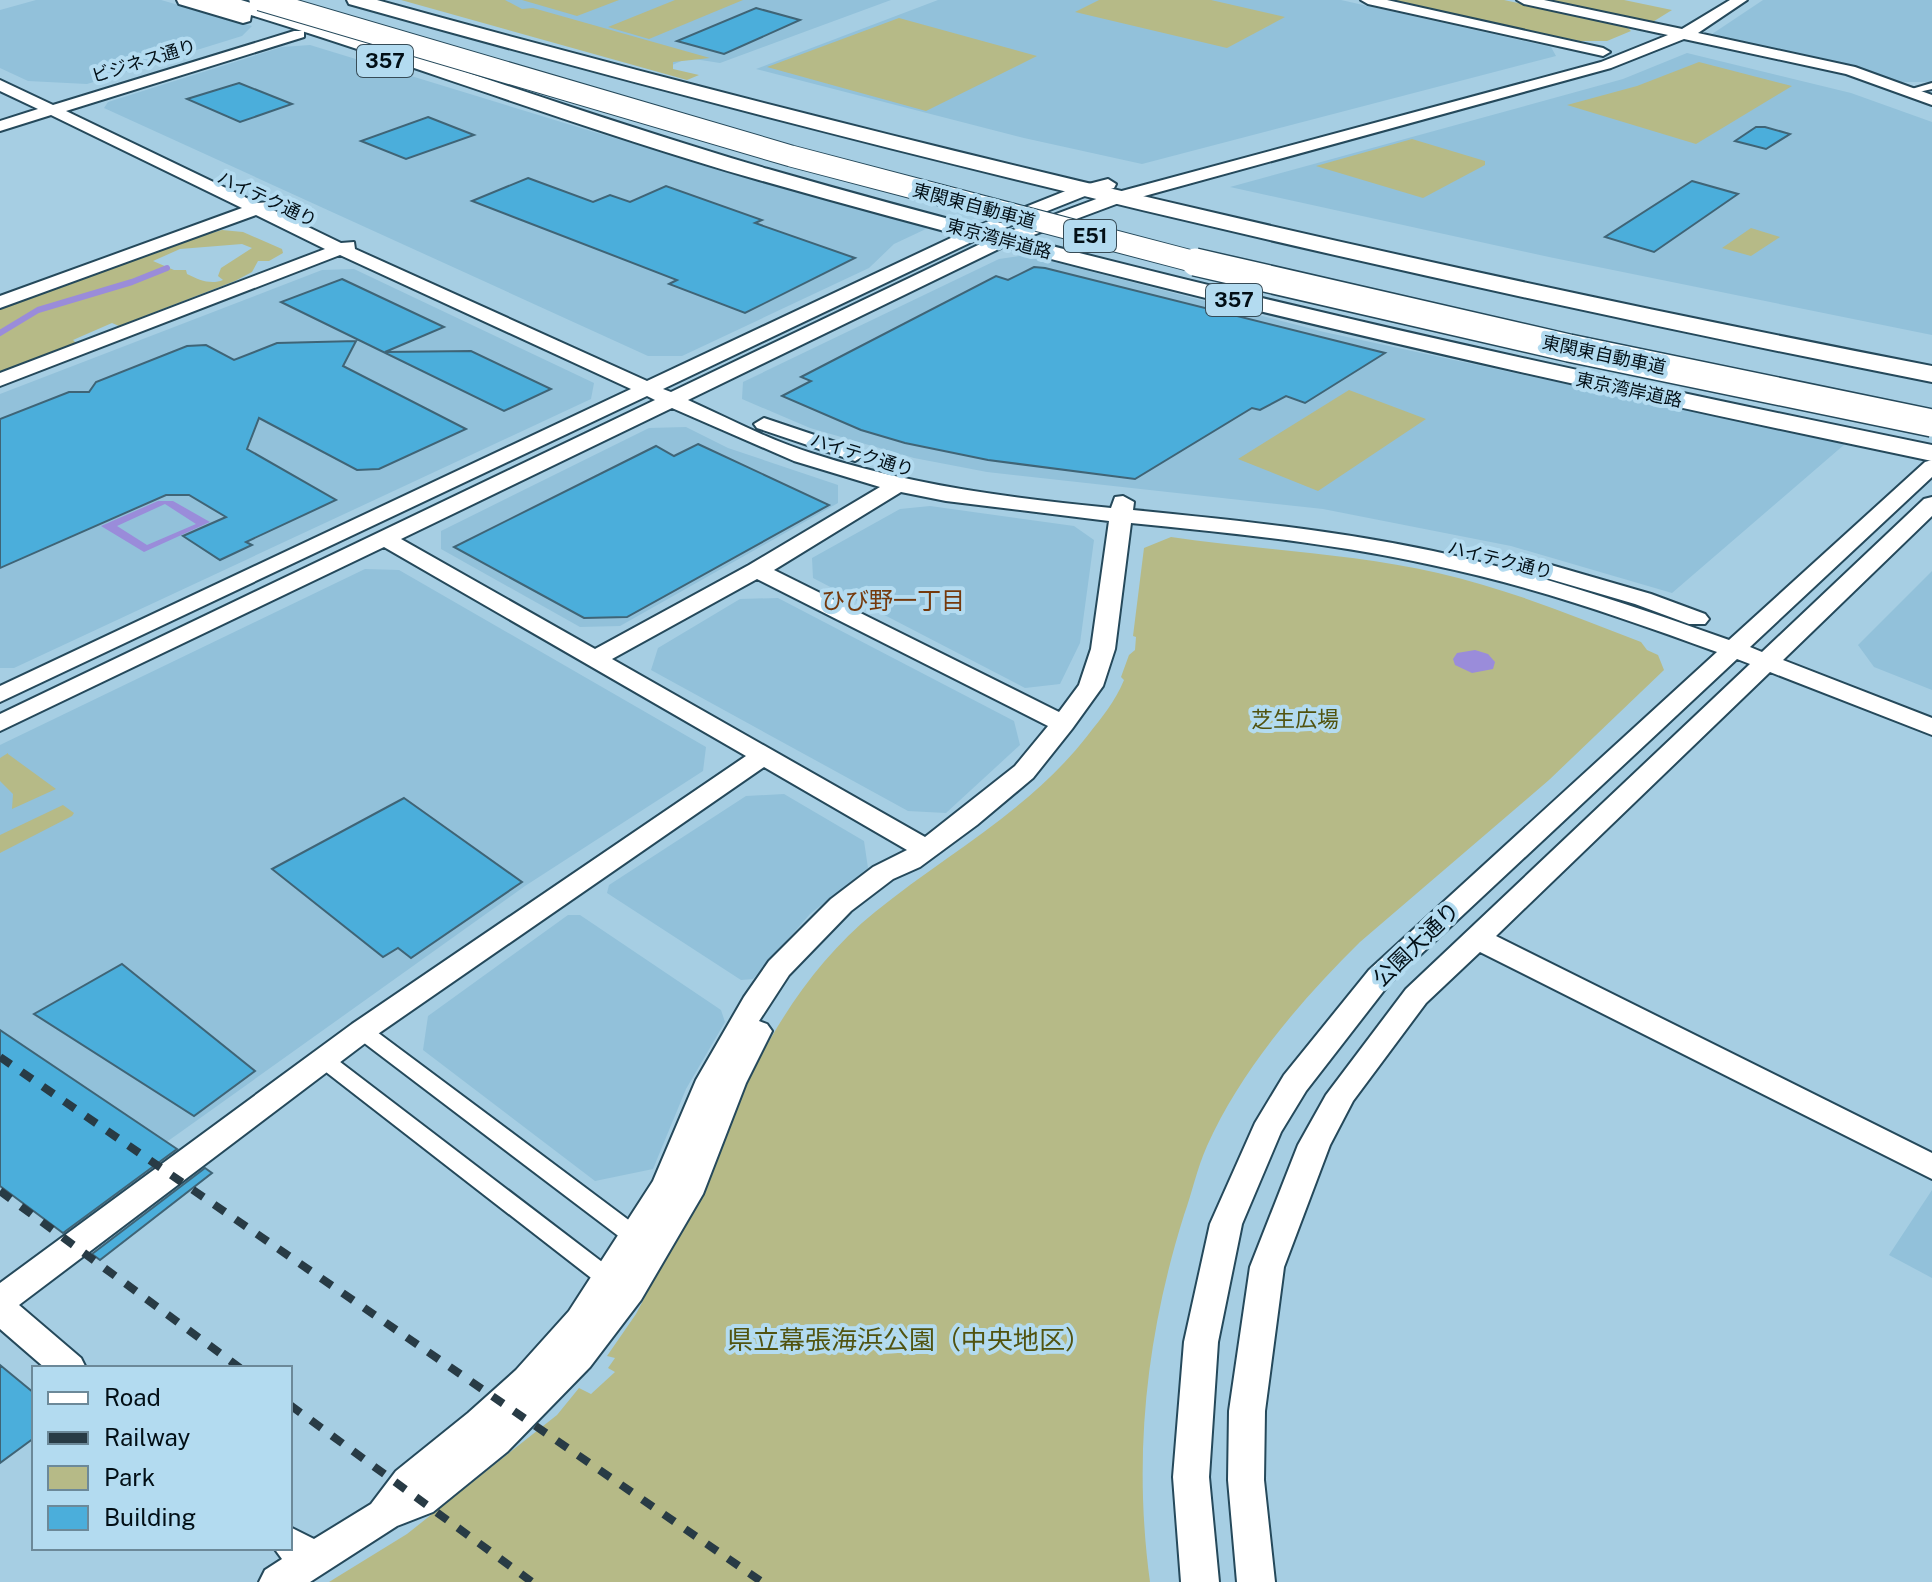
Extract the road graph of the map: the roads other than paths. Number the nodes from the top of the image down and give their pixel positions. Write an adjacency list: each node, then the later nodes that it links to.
1 (186, 0): 12 (highway, 357)
2 (221, 0): 22 (highway, 東京湾岸道路 / 357)
3 (260, 0): 36 (highway, 東関東自動車道 / E51, bridge)
4 (314, 0): 35 (highway, 東関東自動車道 / E51)
5 (356, 0): 24 (highway, 357)
6 (387, 0): 24 (highway)
7 (1368, 0): 14 (street)
8 (1524, 0): 11 (street)
9 (1740, 0): 13 (street)
10 (1699, 7): 11 (street)
11 (1660, 30): 13 (street); 14 (street)
12 (292, 32): 20 (street, ビジネス通り); 22 (highway, 357)
13 (1683, 35): 18 (street); 26 (street)
14 (1603, 52): 25 (street)
15 (0, 75): 20 (street, ハイテク通り)
16 (0, 85): 20 (street, ハイテク通り)
17 (1932, 86): 18 (street)
18 (1910, 91): 19 (street)
19 (1932, 100)
20 (54, 105): 21 (street, ビジネス通り); 23 (street, ビジネス通り); 27 (street, ハイテク通り)
21 (0, 118)
22 (584, 119): 28 (highway, 東京湾岸道路 / 357)
23 (0, 126)
24 (881, 140): 25 (highway, 357)
25 (1079, 192): 26 (highway, 357); 28 (street)
26 (1113, 199): 29 (street); 32 (highway, 357)
27 (265, 206): 30 (street, ハイテク通り); 31 (street)
28 (976, 233): 29 (highway, 東京湾岸道路 / 357); 34 (street)
29 (1003, 240): 34 (street); 37 (highway, 東京湾岸道路 / 357)
30 (350, 246): 33 (street); 34 (street, ハイテク通り)
31 (0, 302)
32 (1932, 374)
33 (0, 380)
34 (668, 390): 39 (street, ハイテク通り); 41 (street, ハイテク通り); 42 (street); 47 (street)
35 (1932, 404)
36 (1932, 423)
37 (1932, 453)
38 (1932, 466): 44 (street, 公園大通り)
39 (898, 485): 41 (street, ハイテク通り); 43 (street)
40 (1932, 504): 45 (street, 公園大通り)
41 (1122, 510): 44 (street, ハイテク通り); 50 (street)
42 (385, 539): 46 (street); 49 (street)
43 (757, 570): 46 (street); 50 (street)
44 (1739, 644): 45 (street, ハイテク通り); 67 (street, 公園大通り)
45 (1773, 657): 48 (street); 51 (street); 54 (street, 公園大通り)
46 (594, 659): 52 (street)
47 (0, 695)
48 (1932, 709)
49 (0, 724)
50 (1063, 724): 53 (street)
51 (1932, 727)
52 (762, 757): 53 (street); 55 (street)
53 (918, 855): 58 (street); 59 (street)
54 (1478, 939): 57 (street); 68 (street, 公園大通り)
55 (362, 1031): 56 (street); 58 (street)
56 (324, 1060): 60 (street); 61 (street)
57 (1932, 1167)
58 (634, 1236): 59 (street); 60 (street)
59 (643, 1268): 60 (street); 64 (street)
60 (607, 1278): 64 (street)
61 (0, 1301)
62 (0, 1309): 63 (street)
63 (67, 1366)
64 (384, 1515): 65 (street)
65 (302, 1552): 66 (street)
66 (278, 1582)
67 (1200, 1582)
68 (1256, 1582)

